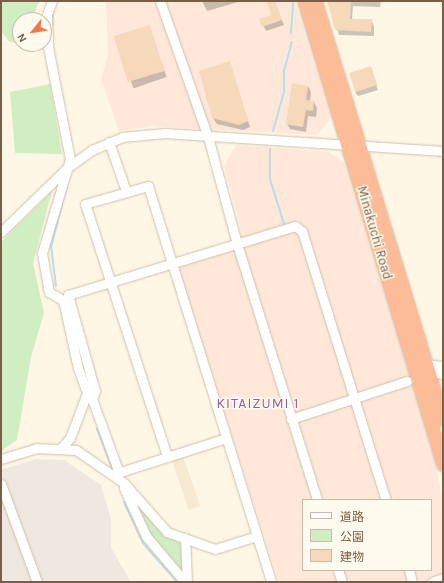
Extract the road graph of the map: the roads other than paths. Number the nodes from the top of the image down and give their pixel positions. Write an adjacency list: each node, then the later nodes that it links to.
1 (52, 1): 9 (street)
2 (160, 1): 5 (street)
3 (304, 1): 7 (highway, Minakuchi Road)
4 (316, 1): 7 (highway, Minakuchi Road)
5 (208, 137): 6 (street); 7 (street); 12 (street)
6 (109, 142): 9 (street); 10 (street)
7 (354, 145): 8 (street); 15 (highway, Minakuchi Road); 26 (highway, Minakuchi Road)
8 (443, 151)
9 (67, 168): 11 (street); 18 (street)
10 (126, 191): 13 (street); 14 (street)
11 (1, 232)
12 (237, 244): 13 (street); 19 (street); 20 (street)
13 (173, 263): 14 (street); 22 (street)
14 (110, 283): 18 (street); 24 (street)
15 (426, 364): 16 (street); 21 (highway, Minakuchi Road)
16 (441, 371)
17 (408, 381): 19 (street)
18 (89, 387): 23 (street); 27 (street)
19 (355, 399): 20 (street); 31 (street)
20 (291, 419): 30 (street)
21 (443, 419)
22 (226, 438): 24 (street); 32 (street)
23 (61, 448): 25 (street); 27 (street)
24 (167, 456): 27 (street)
25 (1, 459)
26 (443, 465)
27 (116, 474): 29 (street)
28 (1, 484): 37 (street)
29 (125, 484): 33 (street); 38 (street)
30 (316, 499)
31 (386, 499)
32 (257, 536): 33 (street); 39 (street)
33 (184, 538): 38 (street)
34 (338, 571): 40 (street)
35 (408, 571): 41 (street)
36 (443, 578): 42 (street)
37 (37, 582)
38 (186, 582)
39 (271, 582)
40 (342, 582)
41 (412, 582)
42 (432, 582)

